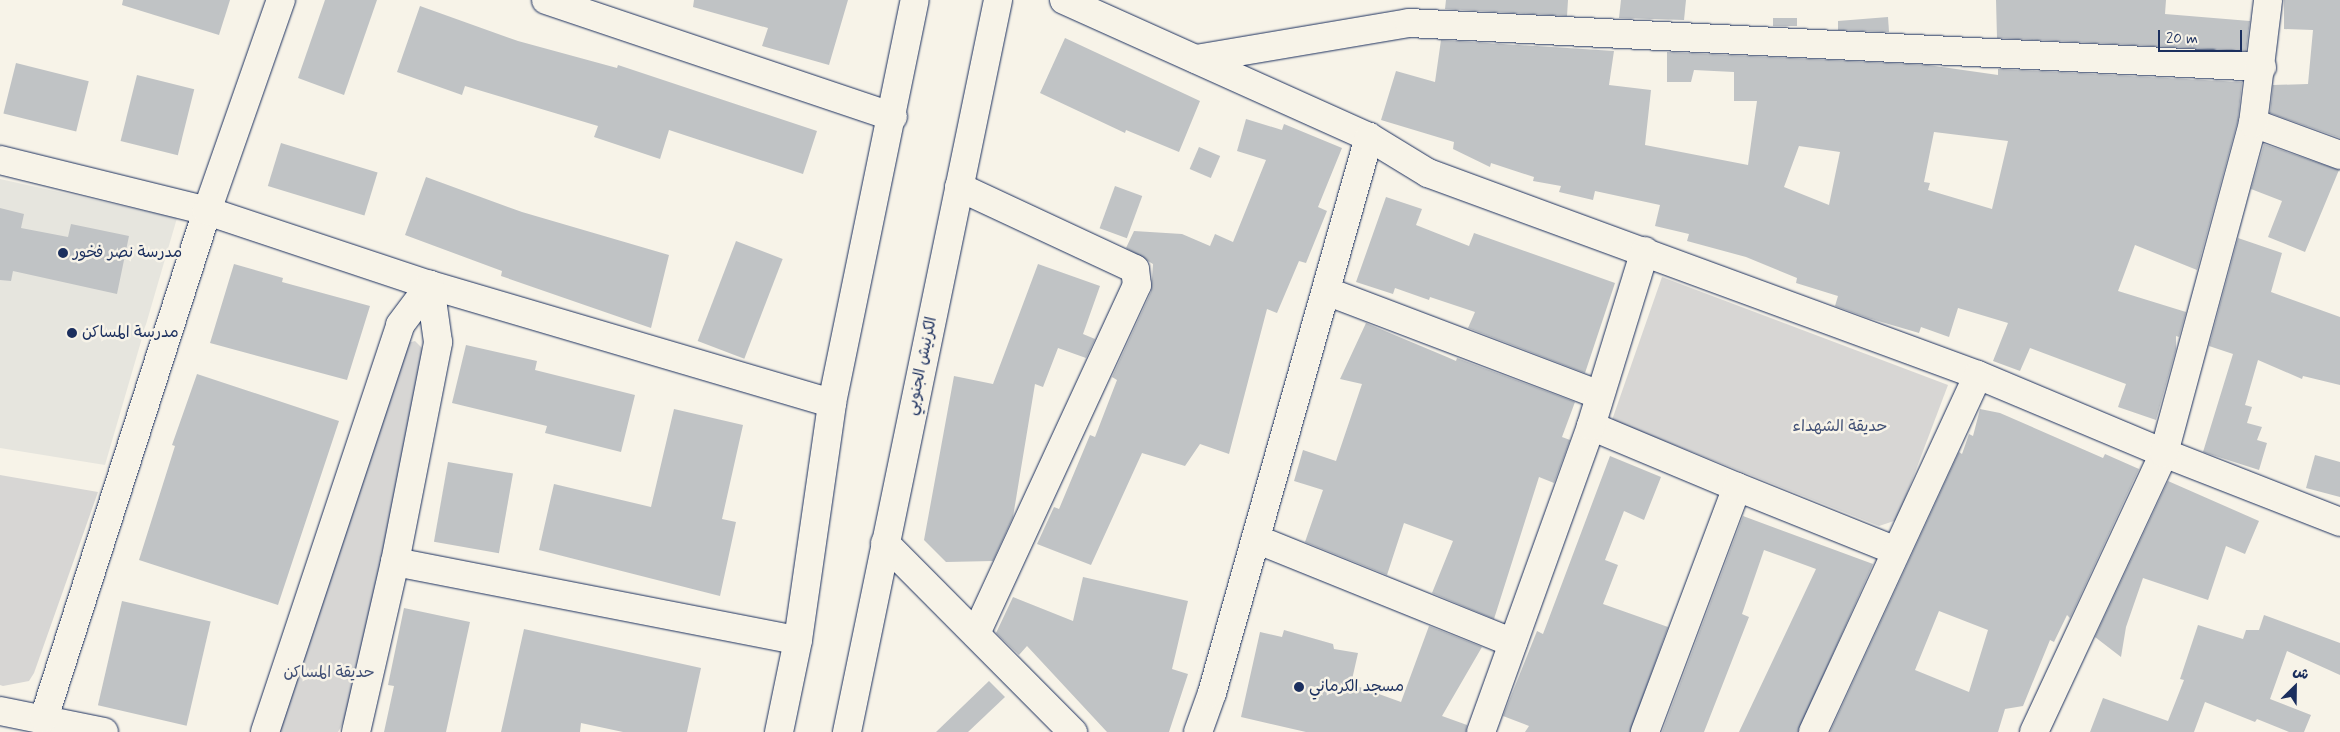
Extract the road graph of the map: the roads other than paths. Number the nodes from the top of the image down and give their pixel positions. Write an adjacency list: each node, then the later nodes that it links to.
1 (280, 0): 15 (street)
2 (546, 0): 9 (street)
3 (915, 0): 9 (street)
4 (998, 0): 14 (street, الكرنيش الجنوبي)
5 (1064, 0): 7 (street)
6 (2268, 0): 8 (street)
7 (1196, 58): 8 (street); 11 (street)
8 (2262, 67): 10 (street)
9 (892, 117): 21 (street)
10 (2253, 123): 12 (street); 23 (street)
11 (1369, 137): 16 (street); 18 (street)
12 (2340, 155)
13 (0, 160): 15 (street)
14 (959, 188): 27 (street, الكرنيش الجنوبي); 30 (street)
15 (207, 211): 17 (street); 34 (street)
16 (1645, 251): 19 (street); 20 (street)
17 (430, 285): 21 (street); 29 (street); 36 (street)
18 (1326, 291): 20 (street); 26 (street)
19 (1978, 375): 23 (street); 28 (street)
20 (1600, 395): 22 (street)
21 (832, 403): 31 (street)
22 (1591, 426): 24 (street); 32 (street)
23 (2164, 453): 25 (street); 45 (street)
24 (1737, 487): 28 (street); 43 (street)
25 (2340, 522)
26 (1256, 540): 32 (street); 41 (street)
27 (885, 543): 30 (street); 39 (street, الكرنيش الجنوبي)
28 (1896, 551): 44 (street)
29 (394, 562): 31 (street); 37 (street)
30 (976, 634): 40 (street)
31 (798, 640): 38 (street)
32 (1512, 644): 42 (street)
33 (0, 711): 34 (street)
34 (44, 718): 35 (street)
35 (104, 732)
36 (265, 732)
37 (356, 732)
38 (779, 732)
39 (847, 732)
40 (1073, 732)
41 (1198, 732)
42 (1480, 732)
43 (1645, 732)
44 (1813, 732)
45 (2034, 732)

